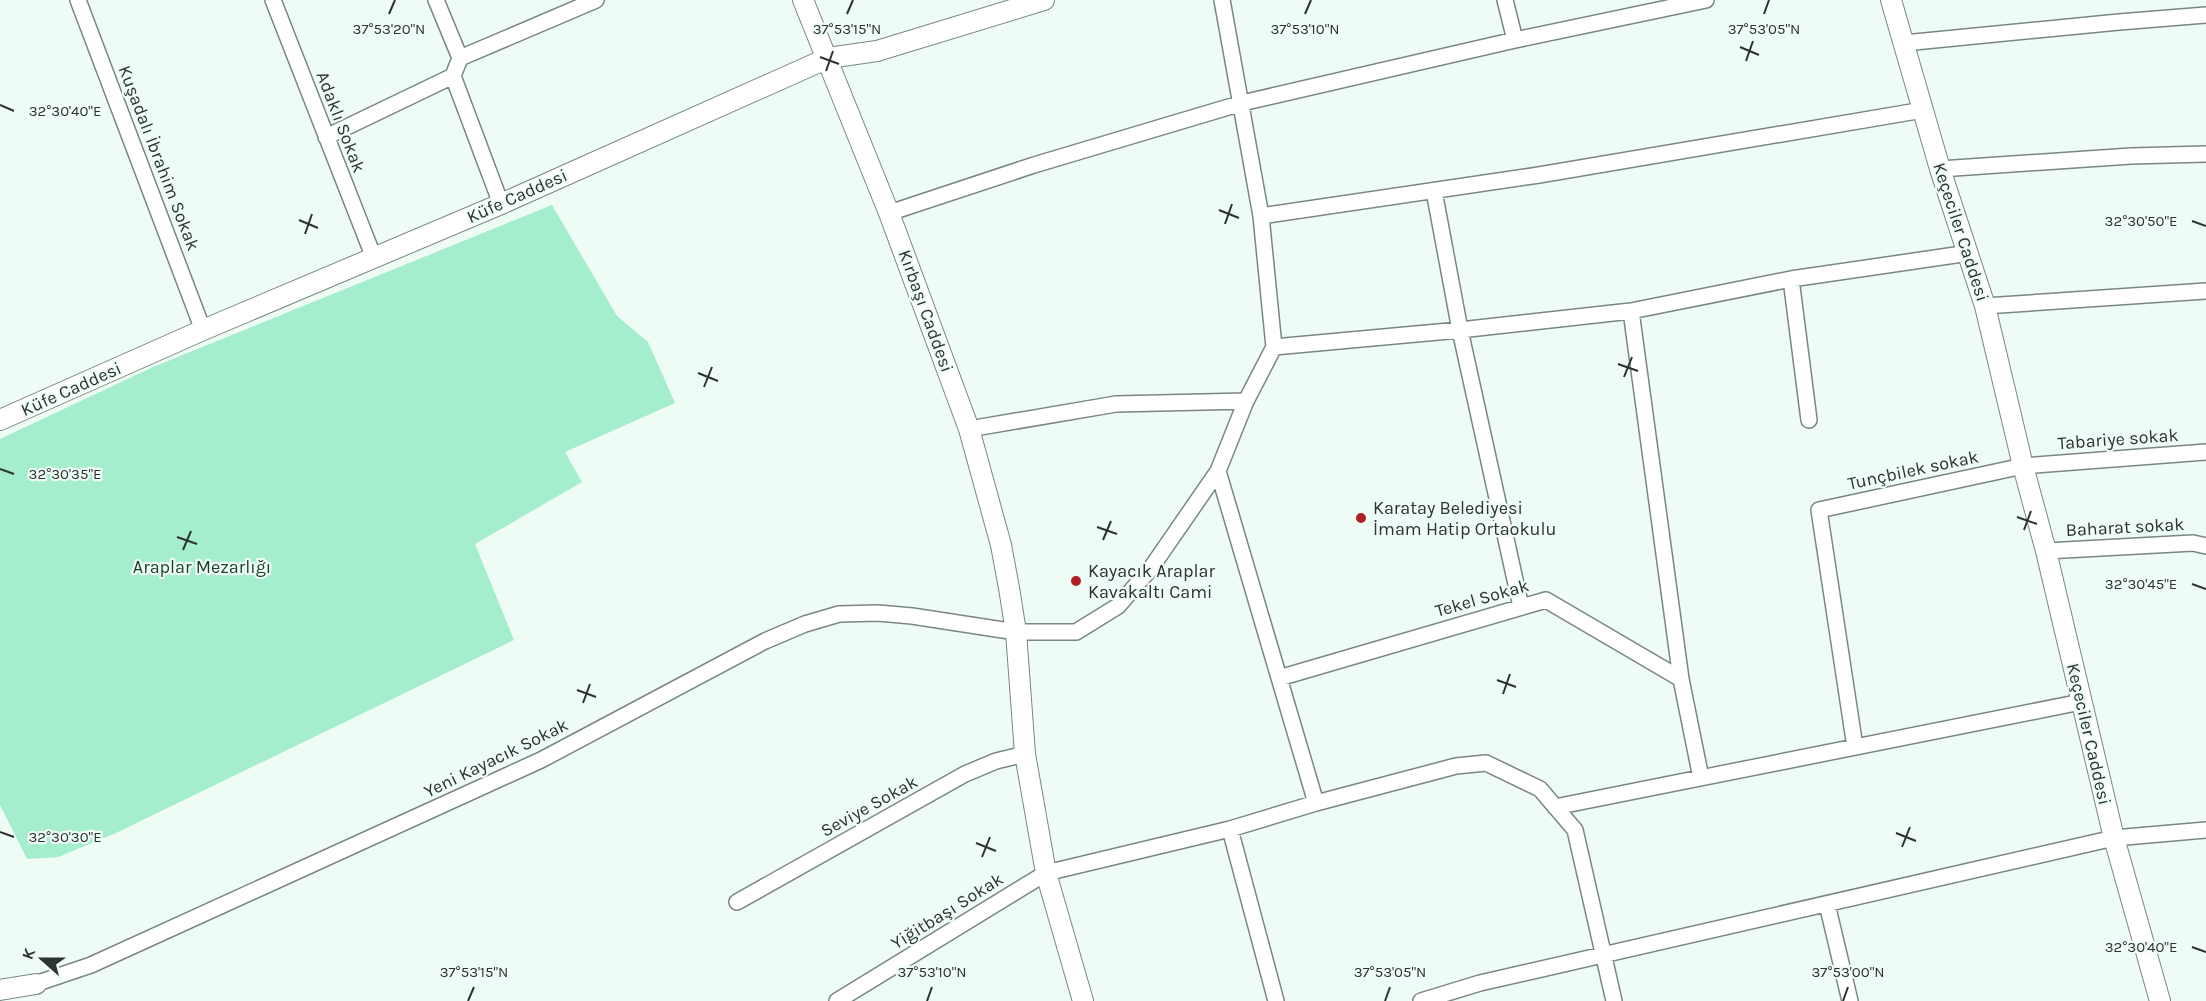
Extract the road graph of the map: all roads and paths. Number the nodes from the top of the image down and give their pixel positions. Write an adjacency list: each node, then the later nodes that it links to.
1 (78, 0): 32 (street, Kuşadalı İbrahim Sokak)
2 (273, 0): 19 (street, Adaklı Sokak)
3 (436, 0): 14 (street)
4 (596, 0): 14 (street)
5 (803, 0): 15 (street, Kırbaşı Caddesi)
6 (1044, 0): 15 (street, Küfe Caddesi)
7 (1222, 0): 17 (street)
8 (1505, 0): 12 (street)
9 (1706, 0): 12 (street)
10 (1891, 0): 13 (street, Keçeciler Caddesi)
11 (2206, 15): 13 (street)
12 (1515, 40): 17 (street)
13 (1904, 43): 18 (street, Keçeciler Caddesi)
14 (460, 58): 16 (street)
15 (828, 58): 23 (street, Küfe Caddesi); 24 (street, Kırbaşı Caddesi)
16 (453, 76): 19 (street); 23 (street)
17 (1242, 103): 24 (street); 25 (street)
18 (1923, 110): 21 (street, Keçeciler Caddesi); 22 (street)
19 (326, 137): 27 (street, Adaklı Sokak)
20 (2206, 154): 21 (street)
21 (1940, 169): 26 (street, Keçeciler Caddesi)
22 (1434, 191): 25 (street); 33 (street)
23 (501, 204): 27 (street, Küfe Caddesi)
24 (889, 213): 38 (street, Kırbaşı Caddesi)
25 (1261, 216): 34 (street)
26 (1969, 253): 28 (street); 30 (street, Keçeciler Caddesi)
27 (374, 258): 32 (street, Küfe Caddesi)
28 (1791, 279): 31 (street); 37 (street)
29 (2206, 291): 30 (street)
30 (1985, 306): 40 (street, Keçeciler Caddesi)
31 (1631, 310): 33 (street); 47 (street)
32 (204, 330): 36 (street, Küfe Caddesi)
33 (1460, 330): 34 (street); 44 (street)
34 (1274, 347): 35 (street, Yeni Kayacık Sokak)
35 (1246, 401): 38 (street); 41 (street, Yeni Kayacık Sokak)
36 (0, 420)
37 (1809, 420)
38 (969, 429): 45 (street, Kırbaşı Caddesi)
39 (2206, 452): 40 (street, Tabariye sokak)
40 (2024, 466): 43 (street, Keçeciler Caddesi); 49 (street, Tunçbilek sokak)
41 (1218, 471): 45 (street, Yeni Kayacık Sokak); 46 (street)
42 (2206, 546): 43 (street, Baharat sokak)
43 (2046, 550): 48 (street, Keçeciler Caddesi)
44 (1521, 607): 46 (street, Tekel Sokak); 47 (street, Tekel Sokak)
45 (1016, 632): 50 (street, Kırbaşı Caddesi); 61 (street, Yeni Kayacık Sokak)
46 (1279, 678): 52 (street)
47 (1681, 679): 51 (street)
48 (2081, 702): 49 (street); 56 (street, Keçeciler Caddesi)
49 (1855, 747): 51 (street)
50 (1024, 754): 57 (street, Kırbaşı Caddesi); 58 (street, Seviye Sokak)
51 (1701, 778): 53 (street)
52 (1316, 803): 53 (street, Yiğitbaşı Sokak); 54 (street, Yiğitbaşı Sokak)
53 (1555, 807): 60 (street, Yiğitbaşı Sokak)
54 (1230, 829): 57 (street, Yiğitbaşı Sokak); 66 (street)
55 (2206, 830): 56 (street)
56 (2114, 838): 59 (street); 70 (street, Keçeciler Caddesi)
57 (1046, 873): 64 (street, Yiğitbaşı Sokak); 65 (street, Kırbaşı Caddesi)
58 (737, 902)
59 (1827, 904): 60 (street); 69 (street)
60 (1604, 956): 67 (street); 68 (street, Yiğitbaşı Sokak)
61 (36, 984): 62 (street); 63 (street, Yeni Kayacık Sokak)
62 (0, 990)
63 (0, 998)
64 (837, 1001)
65 (1083, 1001)
66 (1276, 1001)
67 (1421, 1001)
68 (1614, 1001)
69 (1850, 1001)
70 (2160, 1001)

